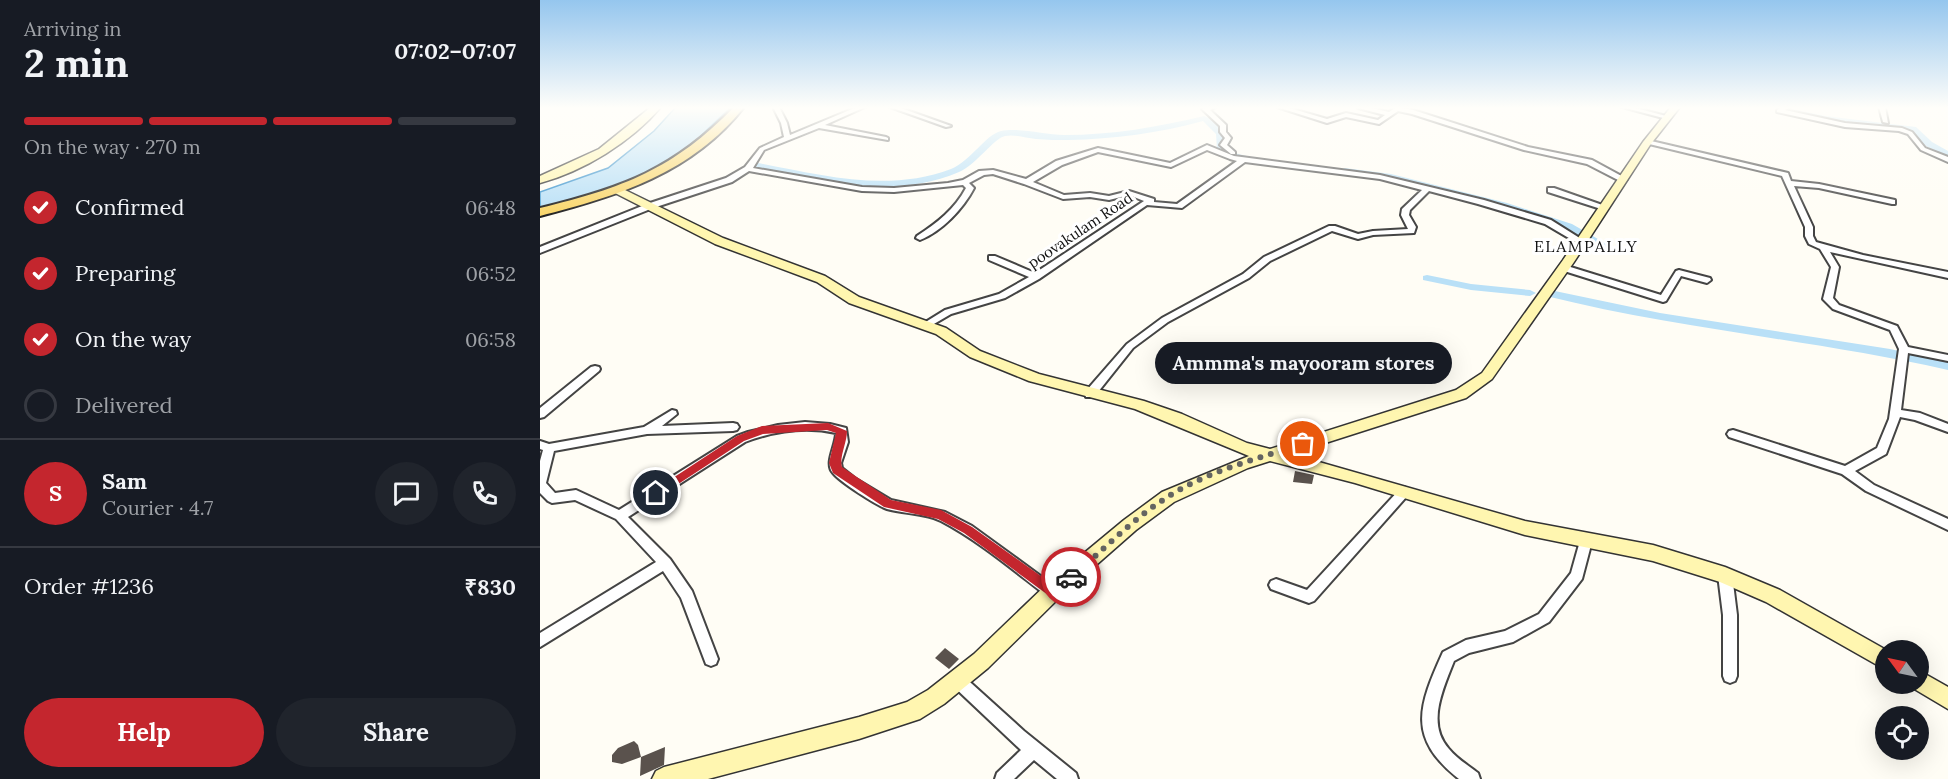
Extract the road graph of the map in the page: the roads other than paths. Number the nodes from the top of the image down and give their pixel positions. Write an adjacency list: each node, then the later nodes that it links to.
1 (614, 143): 13 (street)
2 (704, 143): 19 (main road)
3 (774, 143): 11 (street)
4 (1224, 143): 9 (street)
5 (1510, 143): 12 (street)
6 (1646, 143): 12 (street)
7 (1653, 143): 16 (street)
8 (1918, 143): 10 (street)
9 (1241, 159): 15 (street); 17 (street); 20 (street, poovakulam Road)
10 (1948, 160)
11 (748, 169): 14 (street); 22 (street)
12 (1623, 178): 23 (street)
13 (540, 180)
14 (965, 182): 15 (street); 25 (street)
15 (1027, 182): 20 (street)
16 (1790, 183): 21 (street); 27 (street)
17 (1427, 189): 26 (street); 38 (street)
18 (1551, 190): 23 (street)
19 (619, 191): 22 (street); 24 (main road)
20 (1151, 201): 32 (street, poovakulam Road)
21 (1892, 202)
22 (650, 206): 28 (street); 34 (street)
23 (1604, 207): 26 (street)
24 (540, 212)
25 (920, 238)
26 (1584, 238): 30 (street)
27 (1823, 248): 31 (street); 35 (street)
28 (540, 250)
29 (992, 258): 32 (street)
30 (1564, 268): 33 (street); 47 (street)
31 (1948, 275)
32 (1036, 277): 34 (street, poovakulam Road)
33 (1707, 280)
34 (927, 325): 38 (street)
35 (1903, 354): 36 (street); 39 (street)
36 (1948, 358)
37 (595, 369): 40 (street)
38 (1090, 393): 47 (street)
39 (1895, 413): 43 (street); 48 (street)
40 (540, 414)
41 (672, 414): 44 (street)
42 (733, 427): 44 (street)
43 (1948, 428)
44 (647, 430): 46 (street)
45 (1733, 434): 48 (street)
46 (545, 447): 49 (street)
47 (1270, 455): 50 (street); 57 (street)
48 (1846, 471): 52 (street)
49 (540, 484): 51 (street)
50 (1404, 492): 53 (street); 56 (street)
51 (620, 516): 54 (street); 57 (street)
52 (1948, 525)
53 (1586, 541): 55 (street); 69 (street)
54 (664, 563): 58 (street); 60 (street)
55 (1725, 575): 59 (street); 61 (street)
56 (1276, 585)
57 (1052, 592): 62 (street)
58 (540, 641)
59 (1875, 655)
60 (711, 658)
61 (1730, 676)
62 (956, 679): 65 (street); 66 (street)
63 (1929, 685): 64 (street)
64 (1945, 692)
65 (1033, 749): 67 (street); 68 (street)
66 (664, 779)
67 (1003, 779)
68 (1070, 779)
69 (1472, 779)

